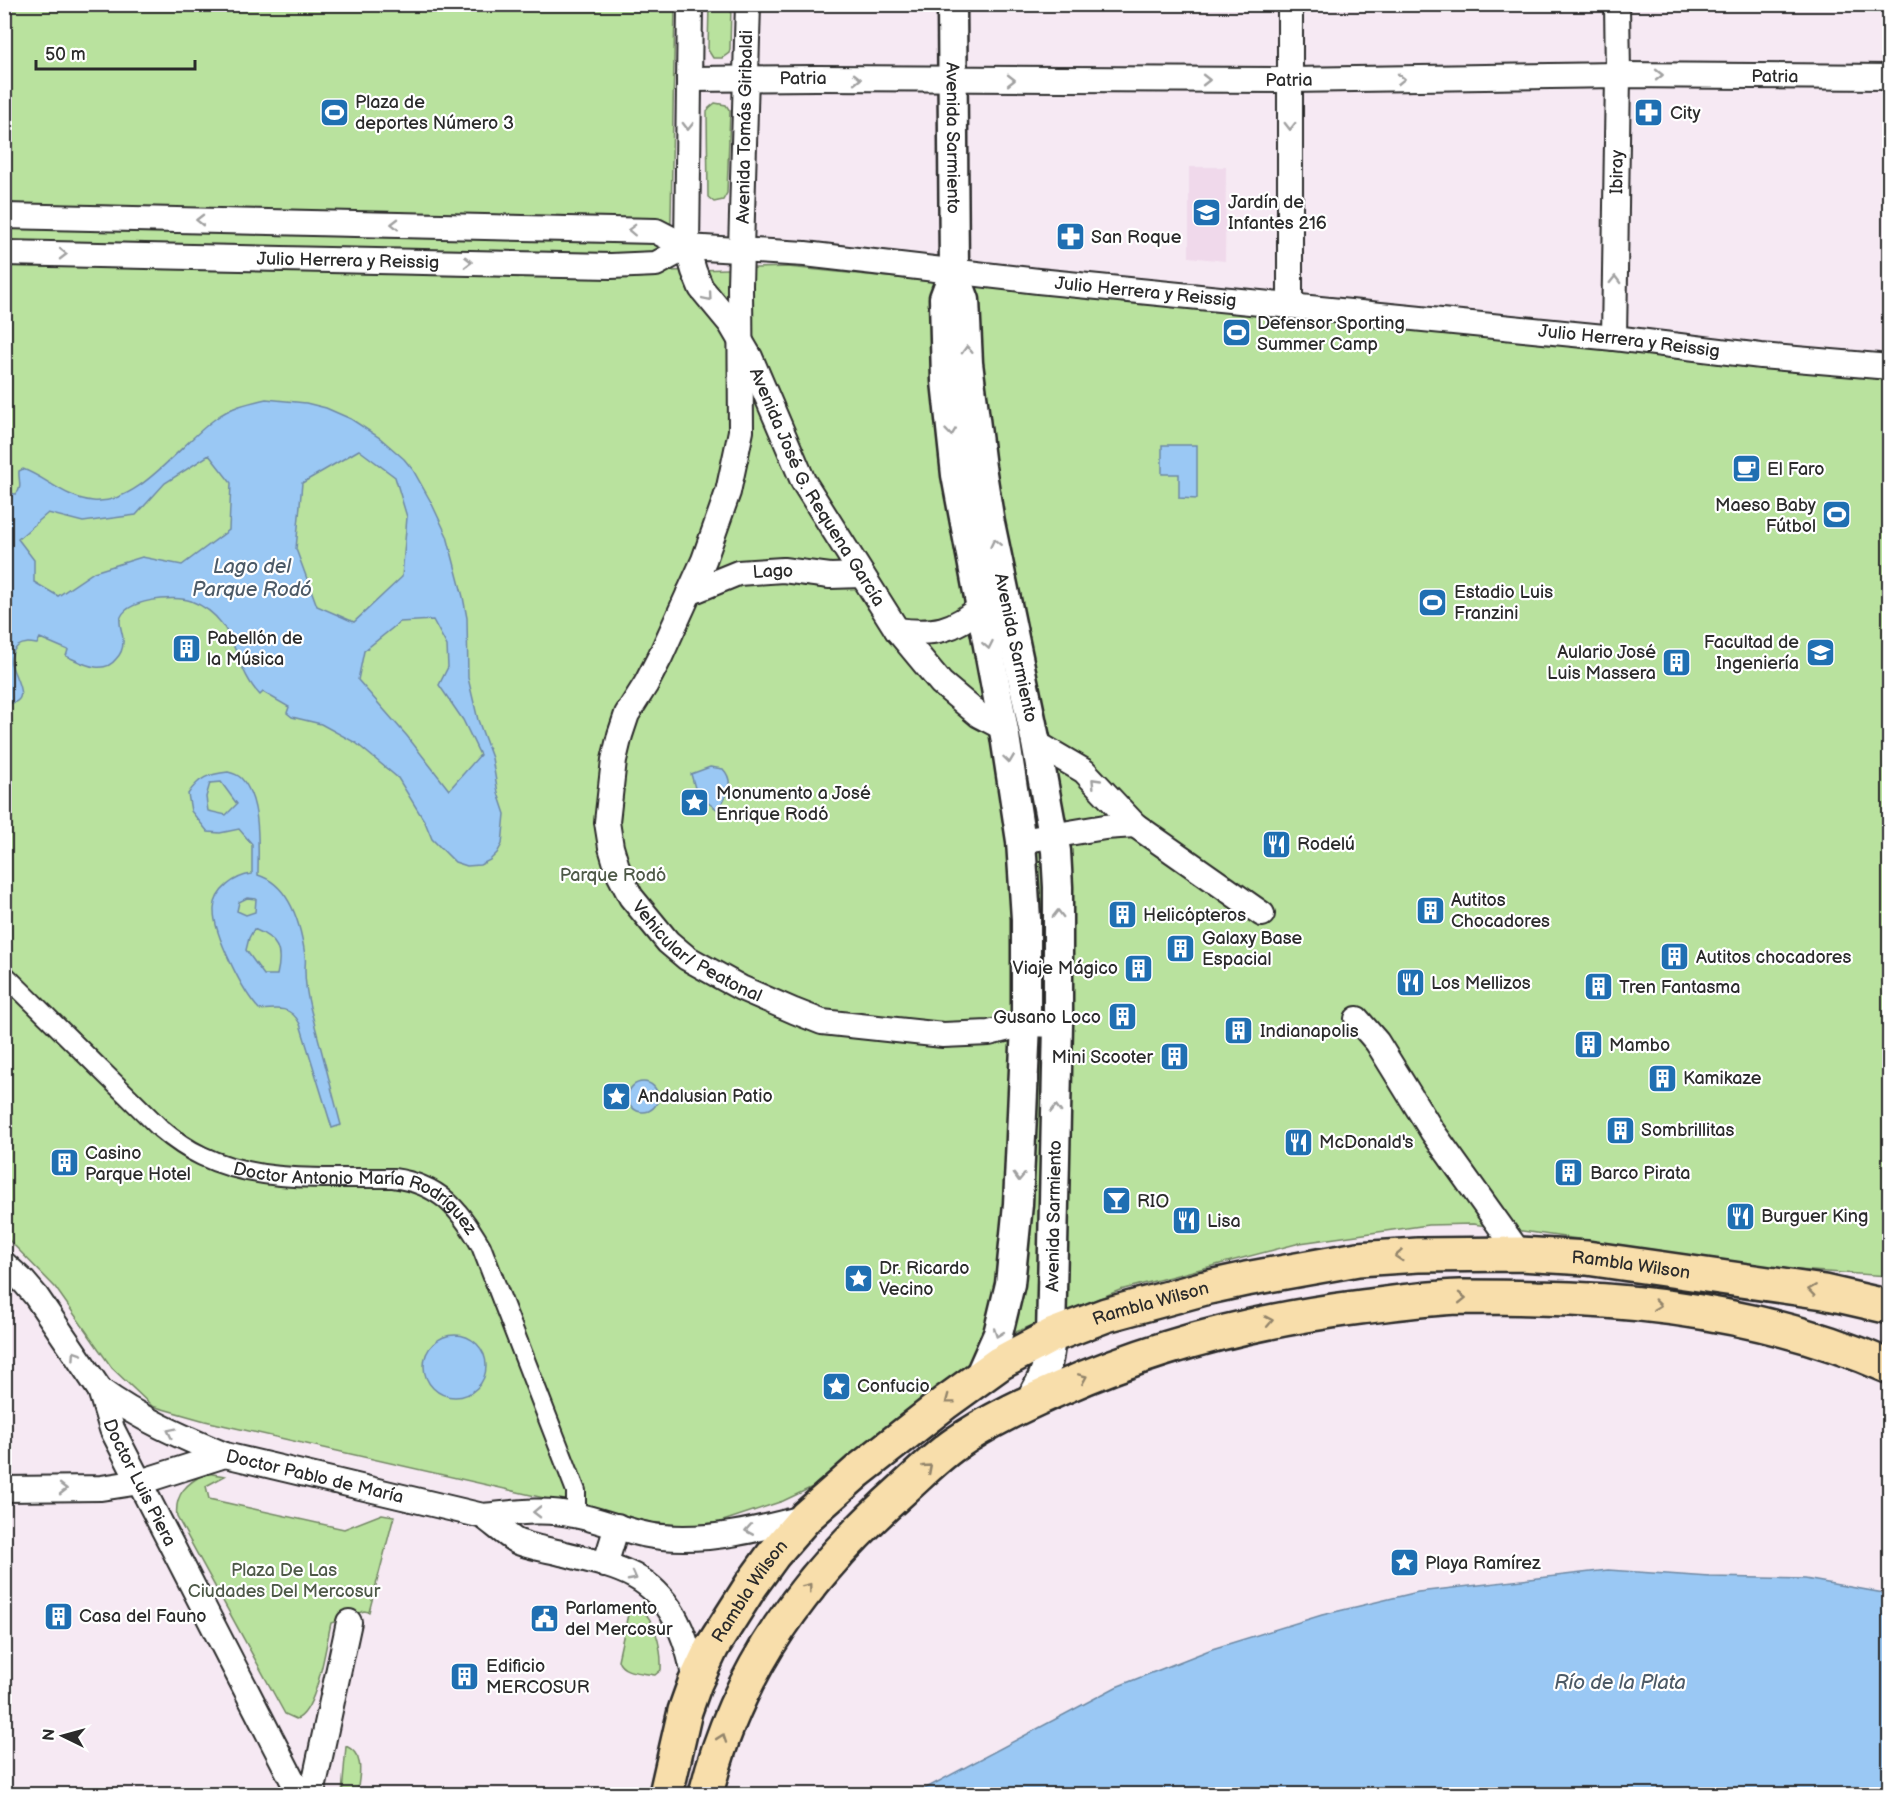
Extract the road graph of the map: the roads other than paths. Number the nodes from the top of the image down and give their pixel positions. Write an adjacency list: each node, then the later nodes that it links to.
1 (690, 4): 8 (street)
2 (748, 4): 9 (street, Avenida Tomás Giribaldi)
3 (952, 4): 10 (street, Avenida Sarmiento)
4 (1290, 4): 11 (street)
5 (1617, 4): 6 (street, Ibiray)
6 (1618, 75): 7 (street, Patria, one-way to 7); 11 (street, Patria, one-way to 6); 18 (street, Ibiray, one-way to 6)
7 (1890, 77)
8 (689, 79): 9 (street, Patria); 13 (street, one-way to 13)
9 (747, 79): 10 (street, Patria, one-way to 10); 14 (street, Avenida Tomás Giribaldi)
10 (952, 79): 11 (street, Patria, one-way to 11); 16 (street, Avenida Sarmiento)
11 (1290, 80): 17 (street, one-way to 17)
12 (4, 216): 13 (street, Julio Herrera y Reissig, one-way to 12)
13 (687, 247): 14 (street, Julio Herrera y Reissig); 15 (street, Julio Herrera y Reissig, one-way to 13); 19 (street, Avenida José G. Requena García, one-way to 19)
14 (742, 249): 16 (street, Julio Herrera y Reissig); 19 (street, Avenida José G. Requena García)
15 (4, 253)
16 (954, 271): 17 (street, Julio Herrera y Reissig); 23 (street, Avenida Sarmiento, one-way to 23); 26 (street, Avenida Sarmiento, one-way to 16)
17 (1290, 306): 18 (street, Julio Herrera y Reissig)
18 (1614, 338): 20 (street, Julio Herrera y Reissig)
19 (742, 341): 21 (street, Avenida José G. Requena García); 22 (street, Vehicular/ Peatonal)
20 (1890, 367)
21 (862, 575): 22 (street, Lago); 24 (street, Avenida José G. Requena García)
22 (690, 593): 33 (street, Vehicular/ Peatonal)
23 (981, 606): 24 (street); 25 (street, Avenida Sarmiento, one-way to 25)
24 (897, 630): 25 (street, Avenida José G. Requena García)
25 (1004, 728): 29 (street, Avenida Sarmiento, one-way to 29)
26 (1036, 743): 27 (street, one-way to 26); 28 (street, Avenida Sarmiento)
27 (1136, 825): 28 (street); 30 (street)
28 (1054, 835): 29 (street); 34 (street, Avenida Sarmiento, one-way to 28)
29 (1021, 841): 33 (street, Avenida Sarmiento)
30 (1262, 914)
31 (4, 974): 46 (street, Doctor Antonio María Rodríguez)
32 (1357, 1019): 35 (street)
33 (1026, 1024): 34 (street); 40 (street, Avenida Sarmiento, one-way to 40)
34 (1058, 1025): 38 (street, Avenida Sarmiento, one-way to 34)
35 (1520, 1254): 37 (main road, Rambla Wilson, one-way to 35); 38 (main road, Rambla Wilson, one-way to 38)
36 (4, 1264): 41 (street, Doctor Luis Piera, one-way to 36)
37 (1883, 1302)
38 (1051, 1336): 40 (main road, Rambla Wilson); 42 (street, Avenida Sarmiento)
39 (1890, 1367): 42 (main road, Rambla Wilson, one-way to 39)
40 (978, 1379): 48 (main road, Rambla Wilson, one-way to 48)
41 (100, 1390): 43 (street, Doctor Luis Piera, one-way to 41); 44 (street, Doctor Luis Piera)
42 (1029, 1402): 56 (main road, Rambla Wilson, one-way to 42)
43 (225, 1455): 44 (street, Doctor Pablo de María); 47 (street, Doctor Pablo de María)
44 (140, 1482): 45 (street, Doctor Pablo de María, one-way to 44); 53 (street, Doctor Luis Piera)
45 (4, 1489)
46 (576, 1515): 47 (street, Doctor Pablo de María, one-way to 47); 49 (street, Doctor Pablo de María)
47 (483, 1516): 50 (street, Doctor Pablo de María)
48 (806, 1517): 49 (street, Doctor Pablo de María, one-way to 49); 52 (main road, Rambla Wilson)
49 (617, 1526): 50 (street)
50 (605, 1565): 52 (street, Doctor Pablo de María, one-way to 52)
51 (349, 1622): 54 (street)
52 (695, 1683): 55 (main road, Rambla Wilson)
53 (298, 1794)
54 (312, 1794)
55 (666, 1794)
56 (706, 1794)

